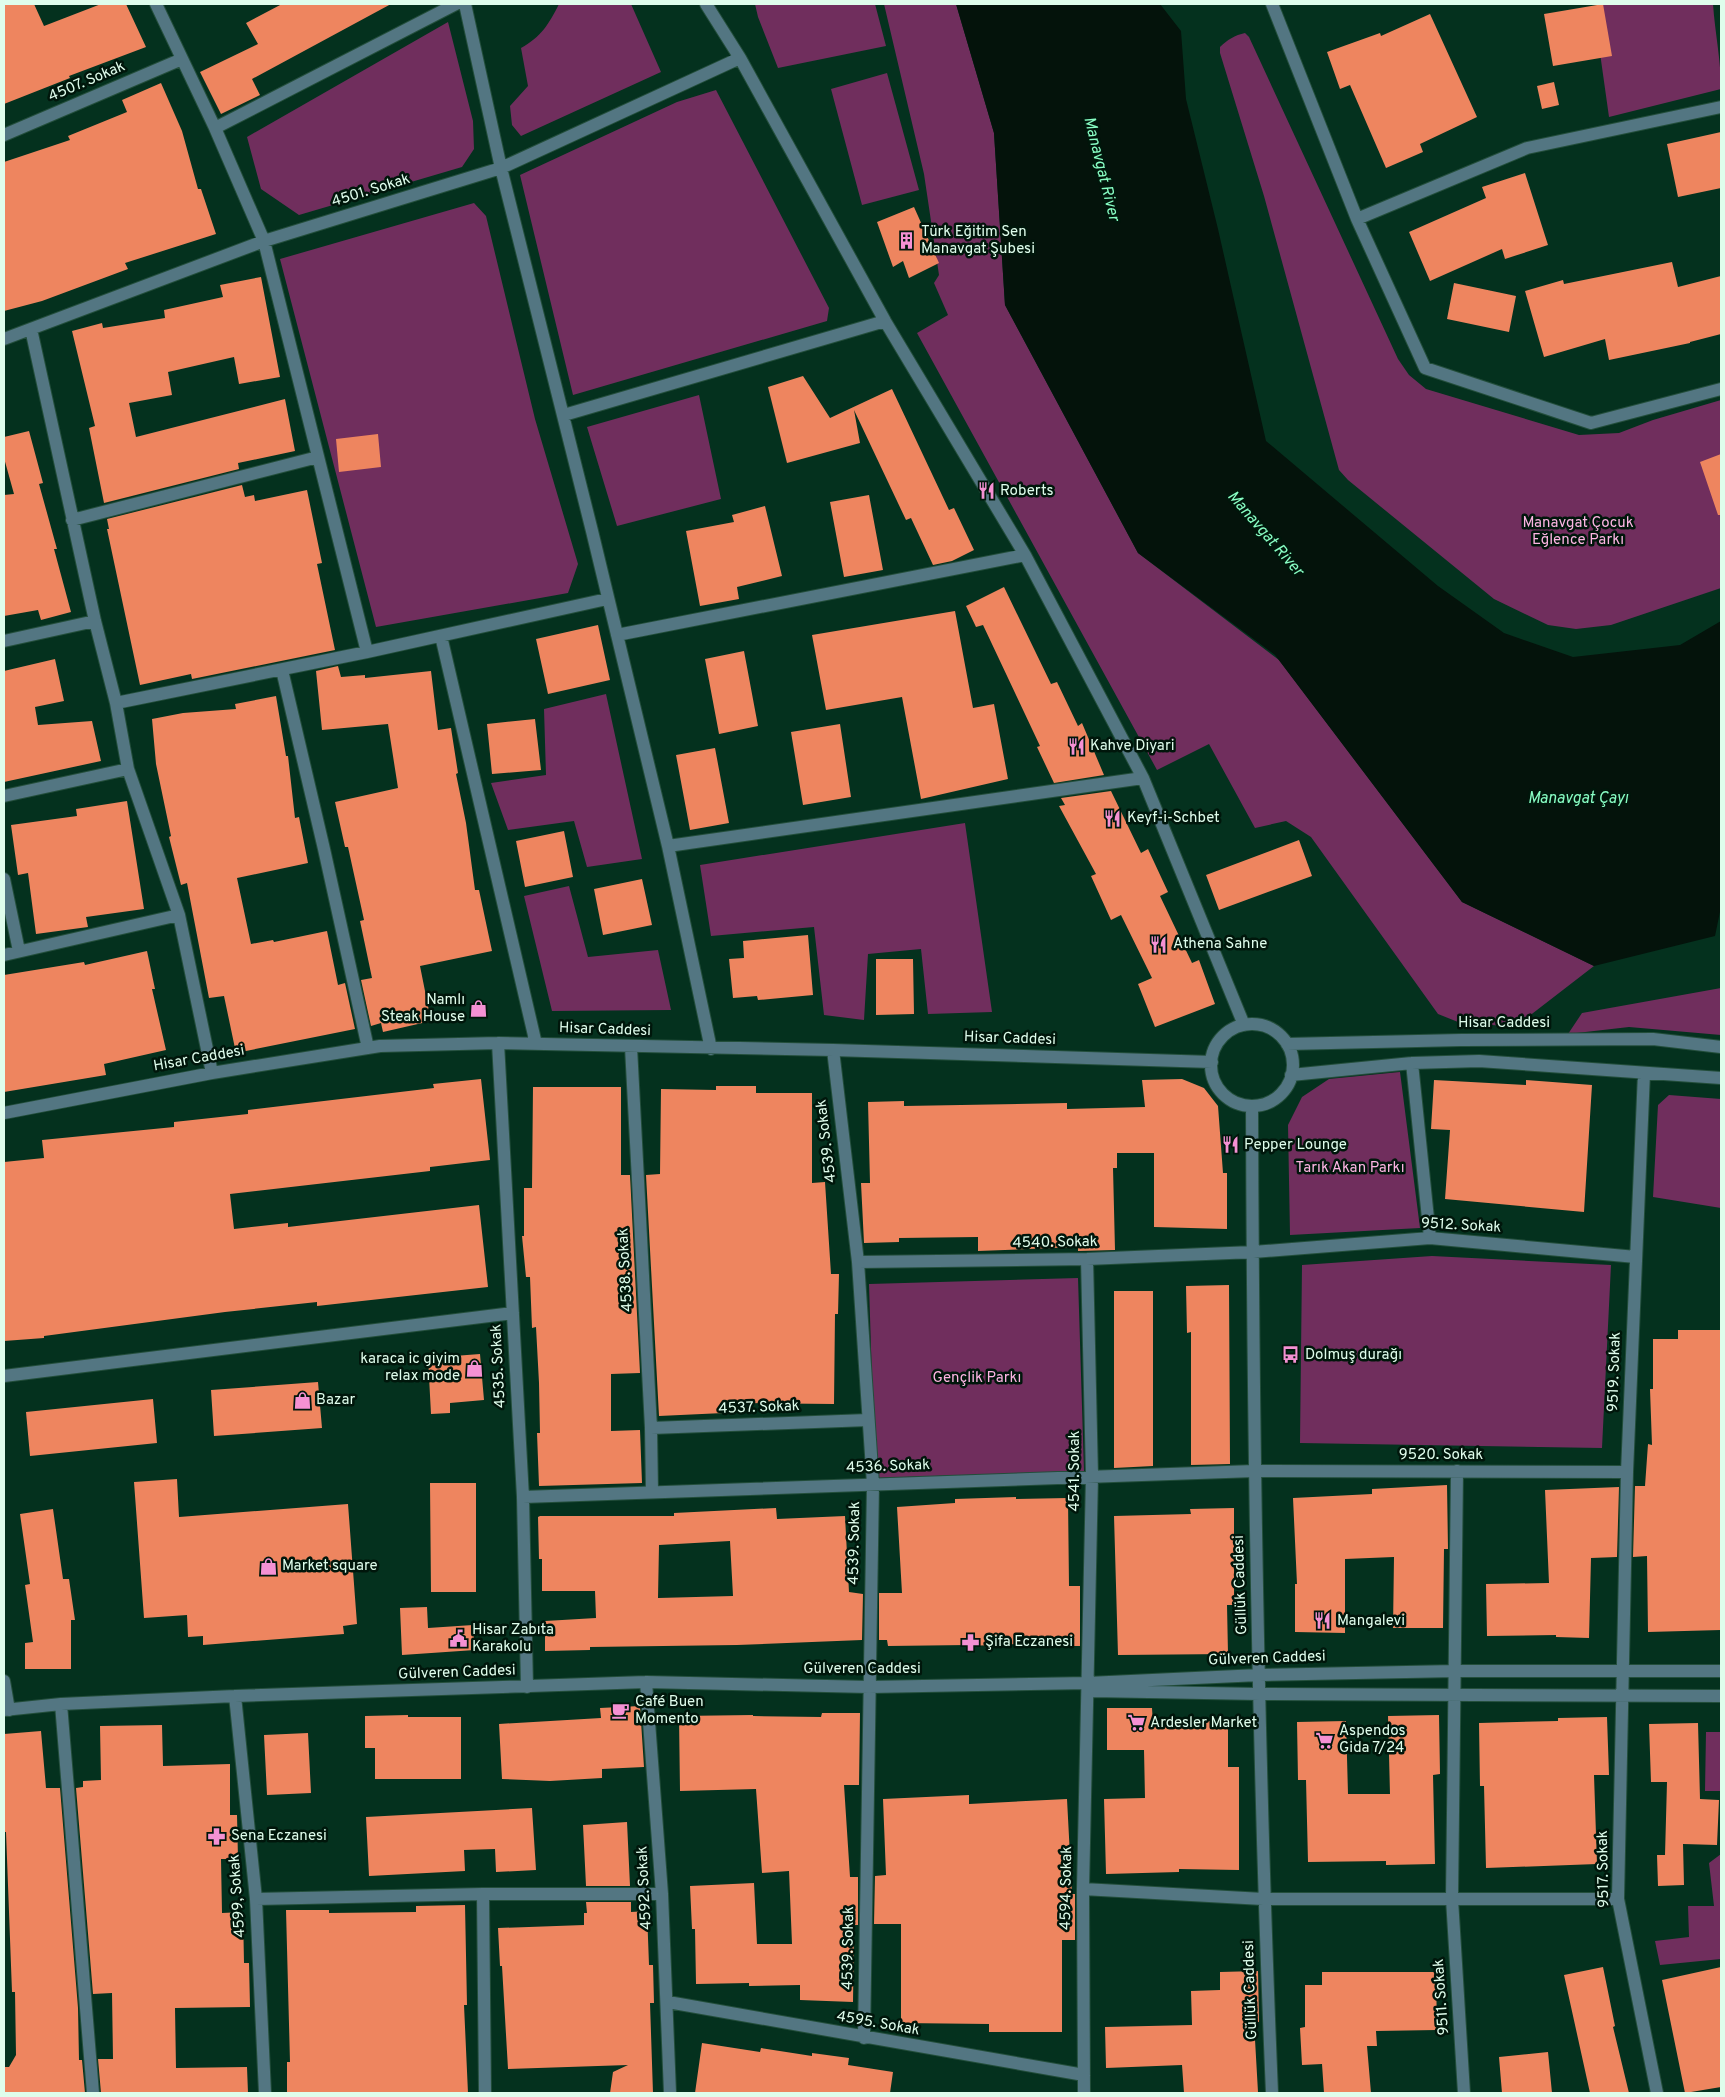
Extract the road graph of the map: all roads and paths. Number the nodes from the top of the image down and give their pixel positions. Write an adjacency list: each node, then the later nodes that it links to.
1 (156, 4): 7 (street)
2 (456, 4): 9 (street)
3 (465, 4): 11 (street)
4 (706, 4): 6 (street)
5 (1272, 4): 12 (street)
6 (740, 58): 11 (street, 4501. Sokak); 14 (street)
7 (182, 59): 9 (street); 10 (street, 4507. Sokak)
8 (1721, 108): 12 (street)
9 (215, 128): 13 (street)
10 (4, 135)
11 (501, 168): 13 (street, 4501. Sokak); 18 (street)
12 (1357, 219): 17 (street)
13 (264, 241): 15 (street, 4501. Sokak); 19 (street)
14 (885, 321): 18 (street); 21 (street)
15 (31, 330): 16 (street, 4501. Sokak); 20 (street)
16 (4, 339)
17 (1721, 388)
18 (564, 415): 22 (street)
19 (318, 457): 20 (street); 27 (street)
20 (72, 520): 23 (street)
21 (1025, 555): 25 (street); 31 (street)
22 (608, 599): 24 (street); 25 (street)
23 (95, 621): 26 (street); 29 (street)
24 (441, 636): 27 (street); 40 (street)
25 (617, 636): 33 (street)
26 (4, 641)
27 (367, 652): 28 (street)
28 (282, 670): 29 (street); 44 (street)
29 (116, 703): 30 (street)
30 (128, 769): 32 (street); 35 (street)
31 (1143, 778): 33 (street); 38 (street)
32 (4, 796)
33 (668, 846): 45 (street)
34 (4, 879): 36 (street)
35 (179, 915): 36 (street); 49 (street)
36 (19, 951): 37 (street)
37 (4, 955)
38 (1244, 1025): 41 (street); 47 (street)
39 (498, 1043): 40 (street, Hisar Caddesi); 44 (street, Hisar Caddesi); 60 (street, 4535. Sokak)
40 (536, 1044): 42 (street, Hisar Caddesi)
41 (1287, 1044): 43 (street, Hisar Caddesi); 51 (street)
42 (631, 1047): 45 (street, Hisar Caddesi); 63 (street, 4538. Sokak)
43 (1721, 1047)
44 (368, 1048): 49 (street, Hisar Caddesi)
45 (711, 1049): 46 (street, Hisar Caddesi)
46 (833, 1050): 47 (street, Hisar Caddesi); 59 (street, 4539. Sokak)
47 (1212, 1062): 53 (street)
48 (1412, 1063): 50 (street); 51 (street); 55 (street)
49 (212, 1073): 54 (street, Hisar Caddesi)
50 (1644, 1073): 52 (street); 57 (street, 9519. Sokak)
51 (1291, 1075): 53 (street)
52 (1721, 1078)
53 (1252, 1106): 56 (street, Güllük Caddesi)
54 (4, 1113)
55 (1430, 1238): 56 (street, 9512. Sokak); 57 (street, 9512. Sokak)
56 (1253, 1252): 58 (street, 4540. Sokak); 64 (street, Güllük Caddesi)
57 (1636, 1256): 66 (street, 9519. Sokak)
58 (1087, 1260): 59 (street, 4540. Sokak); 67 (street, 4541. Sokak)
59 (858, 1262): 62 (street, 4539. Sokak)
60 (513, 1313): 61 (street); 70 (street, 4535. Sokak)
61 (4, 1376)
62 (868, 1420): 63 (street, 4537. Sokak); 68 (street, 4539. Sokak)
63 (651, 1428): 69 (street, 4538. Sokak)
64 (1254, 1471): 65 (street, 9520. Sokak); 67 (street, 4536. Sokak); 74 (street, Güllük Caddesi)
65 (1456, 1471): 66 (street, 9520. Sokak); 72 (street, 9511. Sokak)
66 (1627, 1472): 73 (street, 9519. Sokak)
67 (1092, 1476): 68 (street, 4536. Sokak); 79 (street, 4541. Sokak)
68 (873, 1484): 69 (street, 4536. Sokak); 78 (street, 4539. Sokak)
69 (652, 1492): 70 (street, 4536. Sokak)
70 (523, 1497): 77 (street, 4535. Sokak)
71 (1721, 1671): 73 (street, Gülveren Caddesi)
72 (1455, 1672): 73 (street, Gülveren Caddesi); 74 (street, Gülveren Caddesi); 81 (street, 9511. Sokak)
73 (1623, 1672): 83 (street, 9517. Sokak)
74 (1259, 1675): 79 (street, Gülveren Caddesi); 80 (street, Güllük Caddesi)
75 (4, 1681): 86 (street)
76 (646, 1682): 77 (street, Gülveren Caddesi); 78 (street, Gülveren Caddesi); 89 (street, 4592. Sokak)
77 (527, 1687): 82 (street, Gülveren Caddesi)
78 (869, 1687): 79 (street, Gülveren Caddesi); 95 (street, 4539. Sokak)
79 (1088, 1687): 80 (street, Gülveren Caddesi); 87 (street, 4594. Sokak)
80 (1259, 1694): 81 (street, Gülveren Caddesi); 90 (street, Güllük Caddesi)
81 (1454, 1695): 83 (street, Gülveren Caddesi); 92 (street, 9511. Sokak)
82 (235, 1696): 85 (street, Gülveren Caddesi); 91 (street, 4599, Sokak)
83 (1622, 1696): 84 (street, Gülveren Caddesi); 93 (street, 9517. Sokak)
84 (1721, 1696)
85 (61, 1704): 86 (street, Gülveren Caddesi); 97 (street)
86 (6, 1710)
87 (1083, 1889): 90 (street); 96 (street, 4594. Sokak)
88 (483, 1894): 89 (street); 91 (street); 99 (street)
89 (662, 1894): 94 (street, 4592. Sokak)
90 (1263, 1898): 92 (street); 102 (street, Güllük Caddesi)
91 (256, 1899): 98 (street, 4599, Sokak)
92 (1452, 1899): 93 (street); 103 (street, 9511. Sokak)
93 (1618, 1900): 104 (street, 9517. Sokak)
94 (668, 2002): 95 (street, 4595. Sokak); 100 (street, 4592. Sokak)
95 (864, 2038): 96 (street, 4595. Sokak)
96 (1084, 2075): 101 (street, 4594. Sokak)
97 (93, 2093)
98 (264, 2093)
99 (485, 2093)
100 (670, 2093)
101 (1084, 2093)
102 (1272, 2093)
103 (1464, 2093)
104 (1657, 2093)

